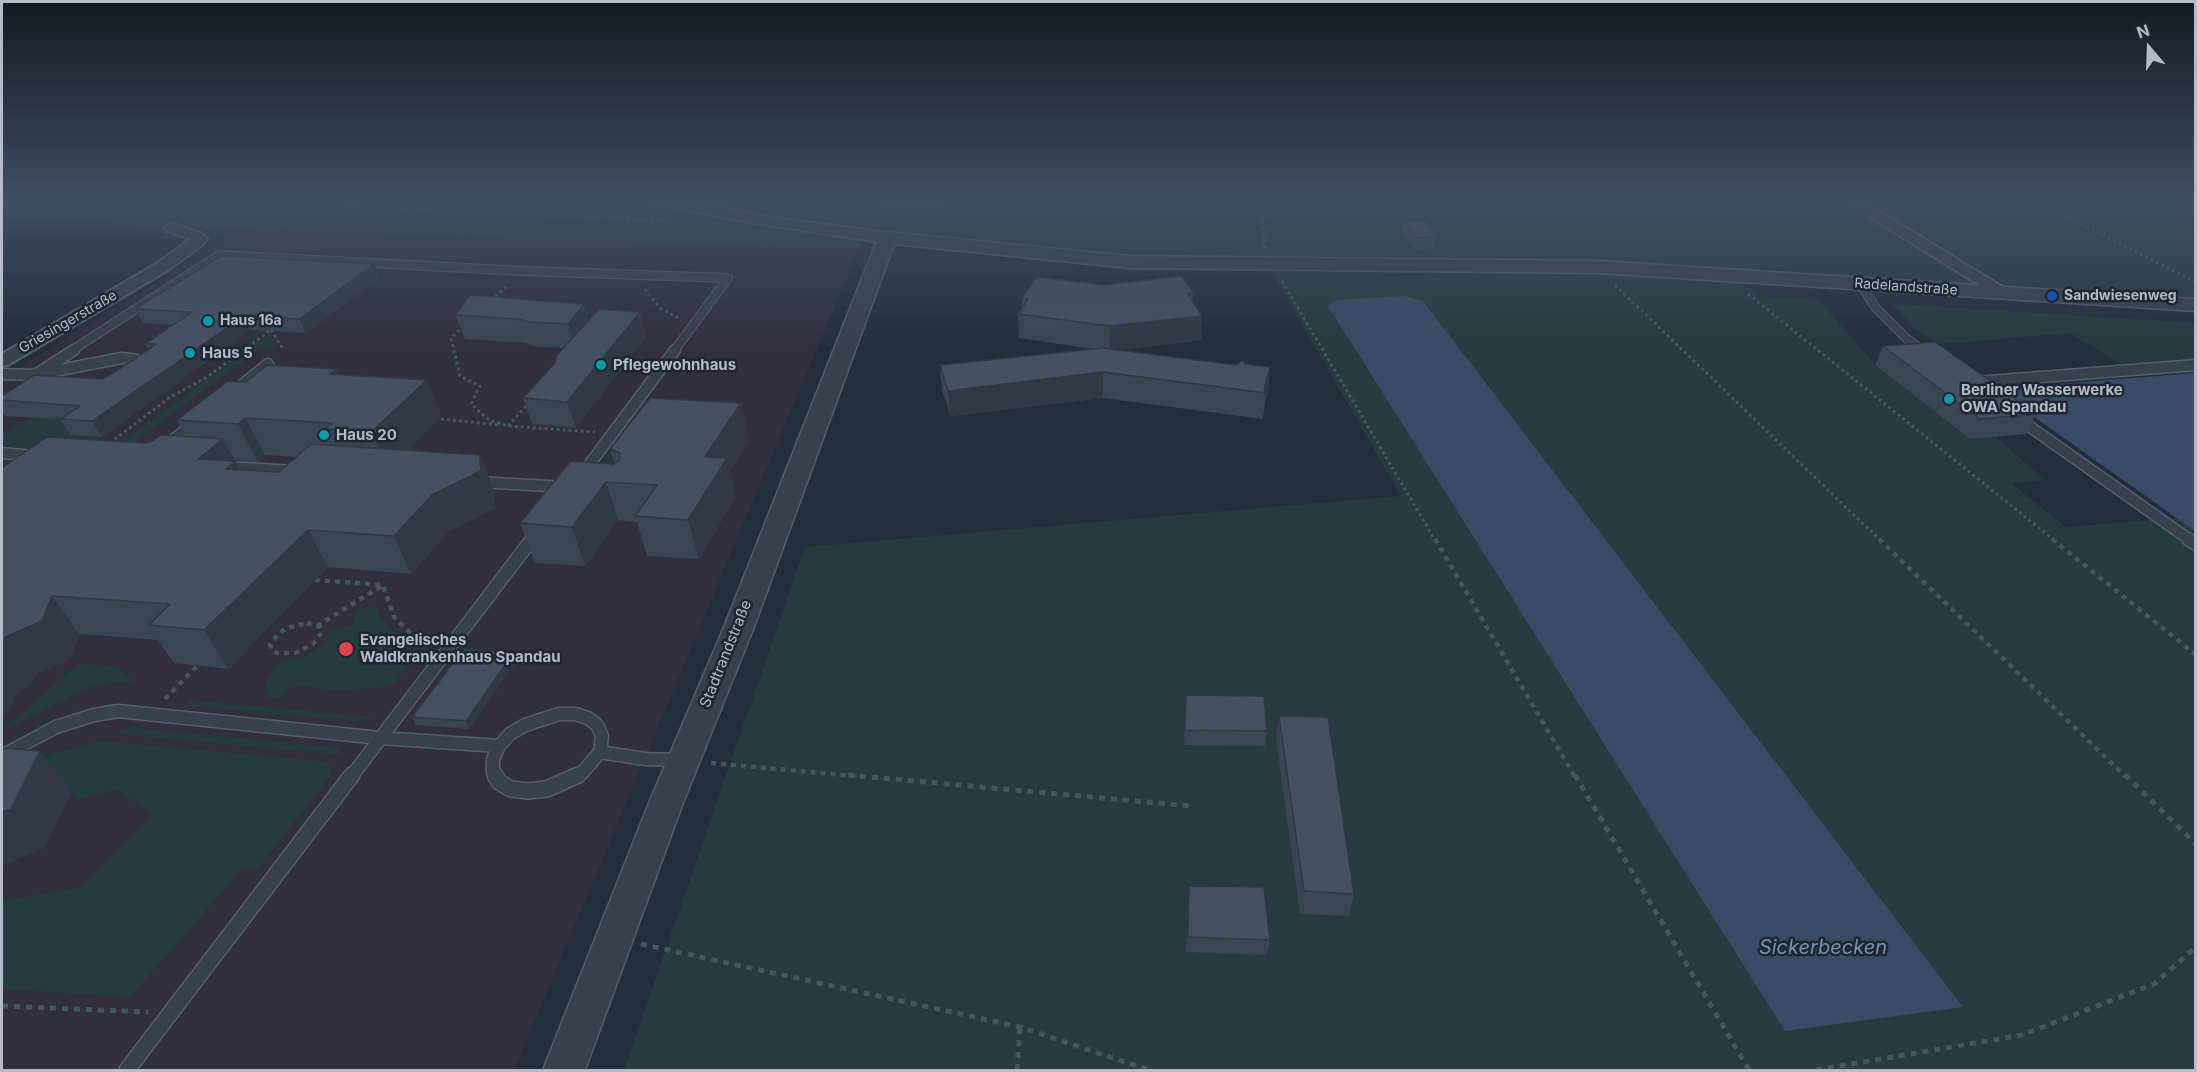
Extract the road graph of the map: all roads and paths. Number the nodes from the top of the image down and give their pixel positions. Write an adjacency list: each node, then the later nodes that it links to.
1 (188, 249): 25 (street, Griesingerstraße)
2 (883, 249): 63 (street, Stadtrandstraße)
3 (998, 249): 9 (street, Radelandstraße)
4 (1265, 249): 9 (path)
5 (1932, 249): 16 (street)
6 (2131, 249): 14 (path)
7 (202, 254): 8 (lane)
8 (219, 255): 11 (lane); 30 (lane)
9 (1272, 265): 10 (street, Radelandstraße); 75 (path)
10 (1619, 268): 13 (street, Radelandstraße); 65 (path)
11 (524, 271): 12 (lane); 18 (path)
12 (634, 274): 21 (path); 40 (lane)
13 (1732, 276): 15 (street, Radelandstraße); 56 (path)
14 (2196, 282)
15 (1860, 284): 16 (street, Radelandstraße); 24 (lane)
16 (2007, 294): 17 (street, Radelandstraße)
17 (2196, 305)
18 (483, 308)
19 (467, 323): 39 (path)
20 (278, 324): 22 (path)
21 (679, 328)
22 (271, 330): 23 (path); 41 (path)
23 (283, 349)
24 (1932, 356)
25 (2, 361)
26 (268, 364): 34 (lane)
27 (2196, 365): 33 (lane)
28 (138, 370): 30 (lane)
29 (2, 374): 30 (lane)
30 (35, 375): 31 (lane); 32 (lane)
31 (63, 379)
32 (19, 385)
33 (1979, 389)
34 (233, 392)
35 (535, 396): 39 (path)
36 (2007, 410): 51 (lane)
37 (207, 413): 42 (lane)
38 (441, 419): 39 (path)
39 (508, 426): 40 (path)
40 (614, 434): 47 (lane)
41 (105, 447)
42 (163, 448)
43 (42, 456): 44 (lane)
44 (5, 457)
45 (216, 466): 46 (lane)
46 (311, 472)
47 (579, 479)
48 (465, 481): 49 (lane)
49 (571, 495)
50 (541, 528): 55 (lane)
51 (2196, 544)
52 (315, 580): 53 (path)
53 (383, 585): 54 (path); 55 (path)
54 (317, 626): 54 (path)
55 (450, 648): 59 (lane)
56 (2196, 655)
57 (197, 666): 58 (path)
58 (150, 715): 59 (lane); 62 (lane)
59 (380, 738): 60 (lane); 69 (lane)
60 (499, 746): 61 (lane); 61 (lane)
61 (600, 752): 63 (lane)
62 (2, 756)
63 (684, 761): 64 (path); 66 (street, Stadtrandstraße)
64 (1191, 806)
65 (2196, 844)
66 (614, 939): 70 (path); 72 (street, Stadtrandstraße)
67 (2196, 947): 76 (path)
68 (2, 1006): 69 (path)
69 (170, 1013): 71 (lane)
70 (1020, 1027): 73 (path); 74 (path)
71 (127, 1071)
72 (564, 1071)
73 (1017, 1071)
74 (1149, 1071)
75 (1749, 1071)
76 (1816, 1071)

